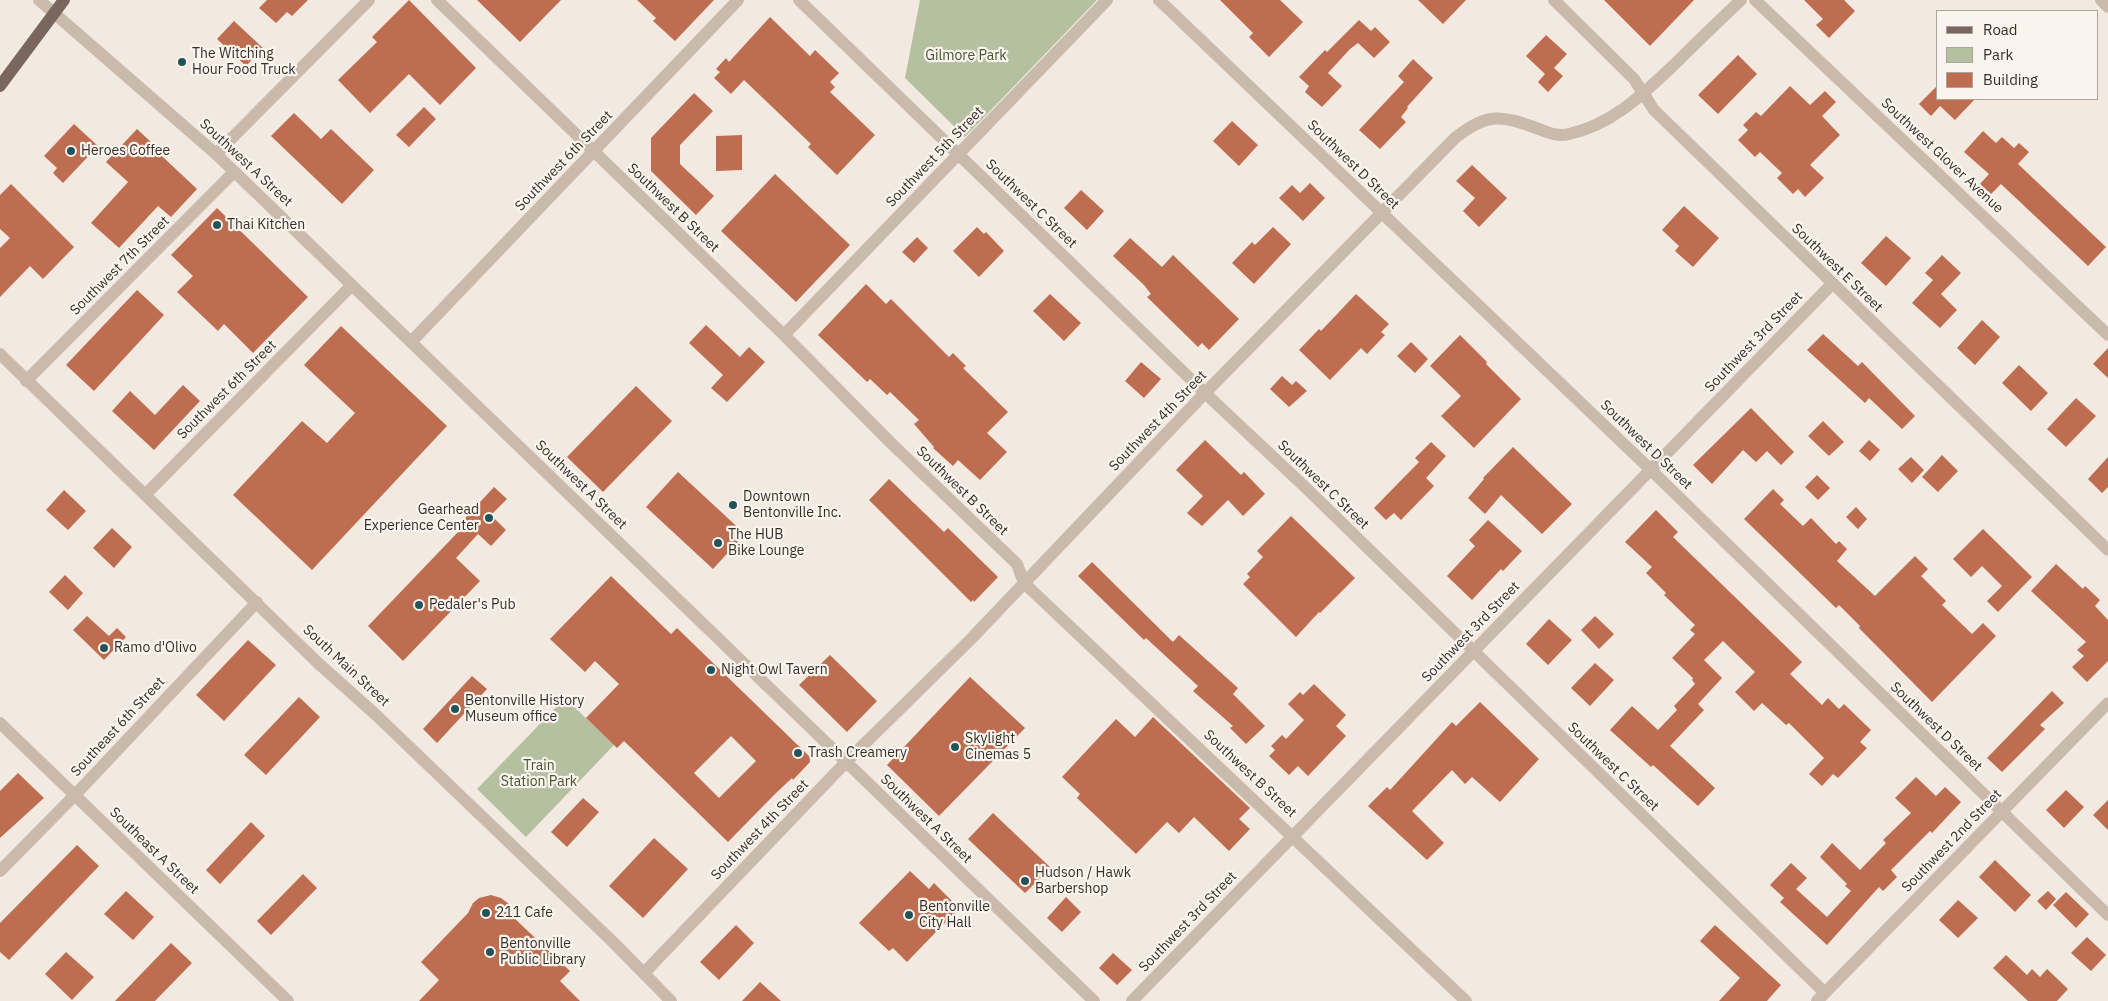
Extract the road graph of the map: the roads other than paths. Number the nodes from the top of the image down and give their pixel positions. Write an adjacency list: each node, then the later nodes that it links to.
1 (39, 0): 14 (street, Southwest A Street)
2 (64, 0): 14 (main road)
3 (369, 0): 18 (street)
4 (437, 0): 17 (street, Southwest B Street)
5 (738, 0): 17 (street, Southwest 6th Street)
6 (799, 0): 19 (street, Southwest C Street)
7 (1107, 0): 19 (street, Southwest 5th Street)
8 (1159, 0): 21 (street, Southwest D Street)
9 (1554, 0): 16 (street, Southwest E Street)
10 (1741, 0): 16 (street, Southwest 4th Street)
11 (1755, 0): 25 (street, Southwest Glover Avenue)
12 (2101, 0): 13 (street)
13 (2108, 7)
14 (53, 13): 15 (main road); 18 (street, Southwest A Street)
15 (0, 86)
16 (1642, 94): 21 (street, Southwest 4th Street); 22 (street, Southwest E Street)
17 (593, 151): 24 (street, Southwest B Street); 26 (street, Southwest 6th Street)
18 (216, 154): 20 (street, Southwest A Street)
19 (958, 155): 24 (street, Southwest 5th Street); 29 (street, Southwest C Street)
20 (234, 172): 23 (street, Southwest A Street); 28 (street, Southwest 7th Street)
21 (1381, 212): 29 (street, Southwest 4th Street); 30 (street, Southwest D Street)
22 (1832, 284): 30 (street, Southwest 3rd Street); 32 (street, Southwest E Street)
23 (352, 286): 26 (street, Southwest A Street); 31 (street, Southwest 6th Street)
24 (784, 335): 33 (street, Southwest B Street)
25 (2108, 335)
26 (411, 342): 38 (street, Southwest A Street)
27 (0, 354): 28 (street, South Main Street)
28 (26, 381): 31 (street, South Main Street)
29 (1205, 393): 33 (street, Southwest 4th Street); 35 (street, Southwest C Street)
30 (1650, 470): 35 (street, Southwest 3rd Street); 40 (street, Southwest D Street)
31 (145, 494): 34 (street, South Main Street)
32 (2108, 550)
33 (1024, 583): 38 (street, Southwest 4th Street); 41 (street, Southwest B Street)
34 (257, 602): 39 (street, Southeast 6th Street); 44 (street, South Main Street)
35 (1473, 652): 41 (street, Southwest 3rd Street); 45 (street, Southwest C Street)
36 (2108, 703): 40 (street, Southwest 2nd Street)
37 (0, 722): 39 (street, Southeast A Street)
38 (846, 762): 44 (street, Southwest 4th Street); 48 (street, Southwest A Street)
39 (75, 795): 42 (street, Southeast 6th Street); 46 (street, Southeast A Street)
40 (2002, 812): 43 (street, Southwest D Street); 45 (street, Southwest 2nd Street)
41 (1293, 836): 49 (street, Southwest 3rd Street); 50 (street, Southwest B Street)
42 (0, 871)
43 (2108, 915)
44 (644, 973): 47 (street, South Main Street)
45 (1821, 997)
46 (288, 1001)
47 (671, 1001)
48 (1094, 1001)
49 (1132, 1001)
50 (1466, 1001)

